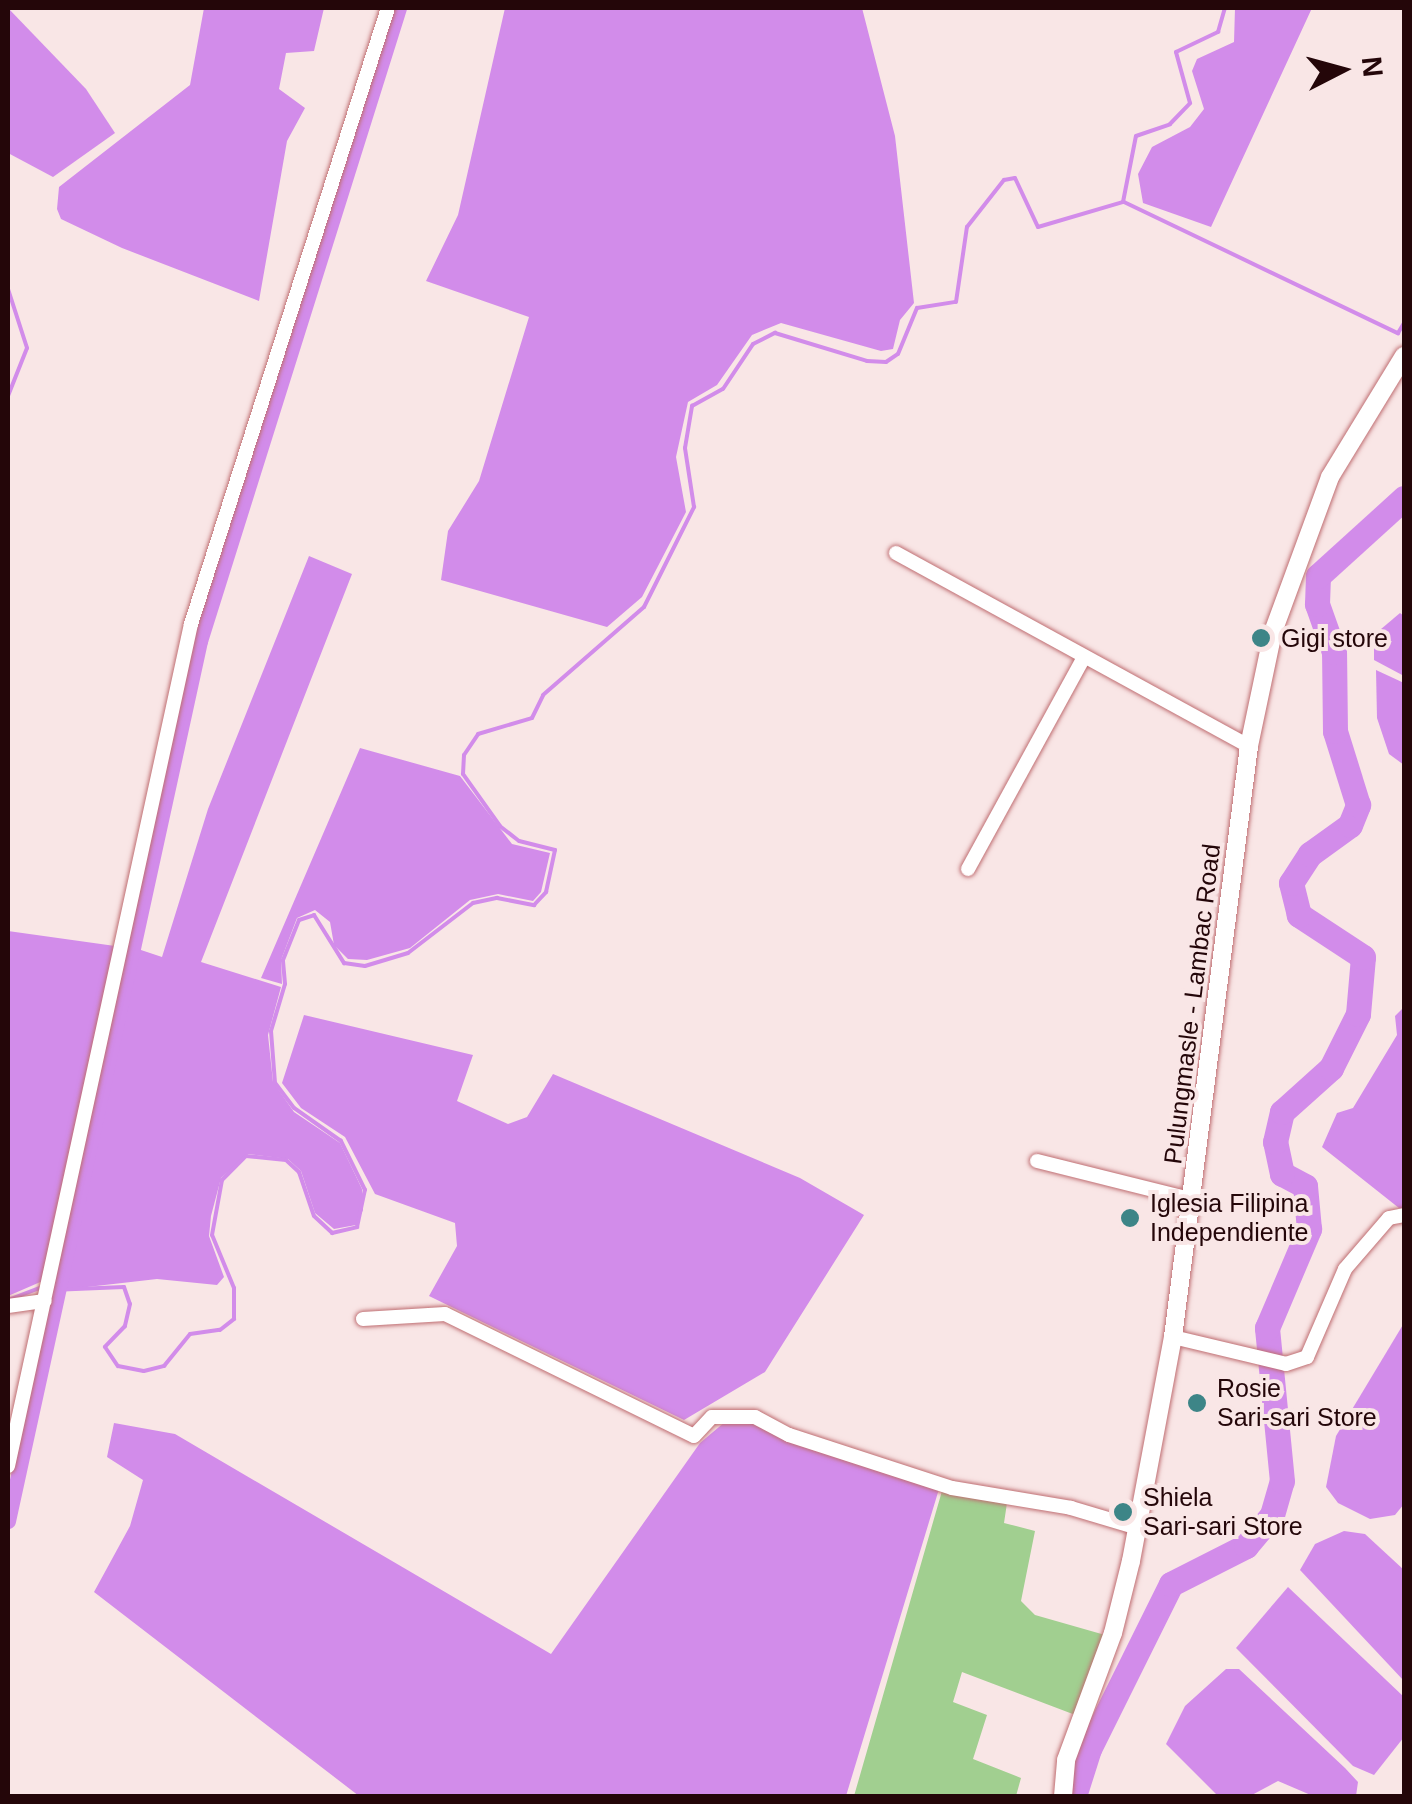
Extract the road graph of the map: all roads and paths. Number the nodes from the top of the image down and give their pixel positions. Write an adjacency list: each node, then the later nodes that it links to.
1 (388, 8): 10 (street)
2 (1404, 356): 5 (street, Pulungmasle - Lambac Road)
3 (896, 553): 4 (street)
4 (1084, 657): 5 (street); 6 (street)
5 (1250, 746): 8 (street, Pulungmasle - Lambac Road)
6 (968, 869)
7 (1037, 1162): 8 (street)
8 (1194, 1200): 13 (street, Pulungmasle - Lambac Road)
9 (1404, 1215): 13 (street)
10 (48, 1291): 11 (street); 14 (street)
11 (8, 1306)
12 (363, 1319): 15 (street)
13 (1173, 1337): 15 (street, Pulungmasle - Lambac Road)
14 (8, 1466)
15 (1138, 1528): 16 (street, Pulungmasle - Lambac Road)
16 (1063, 1796)

